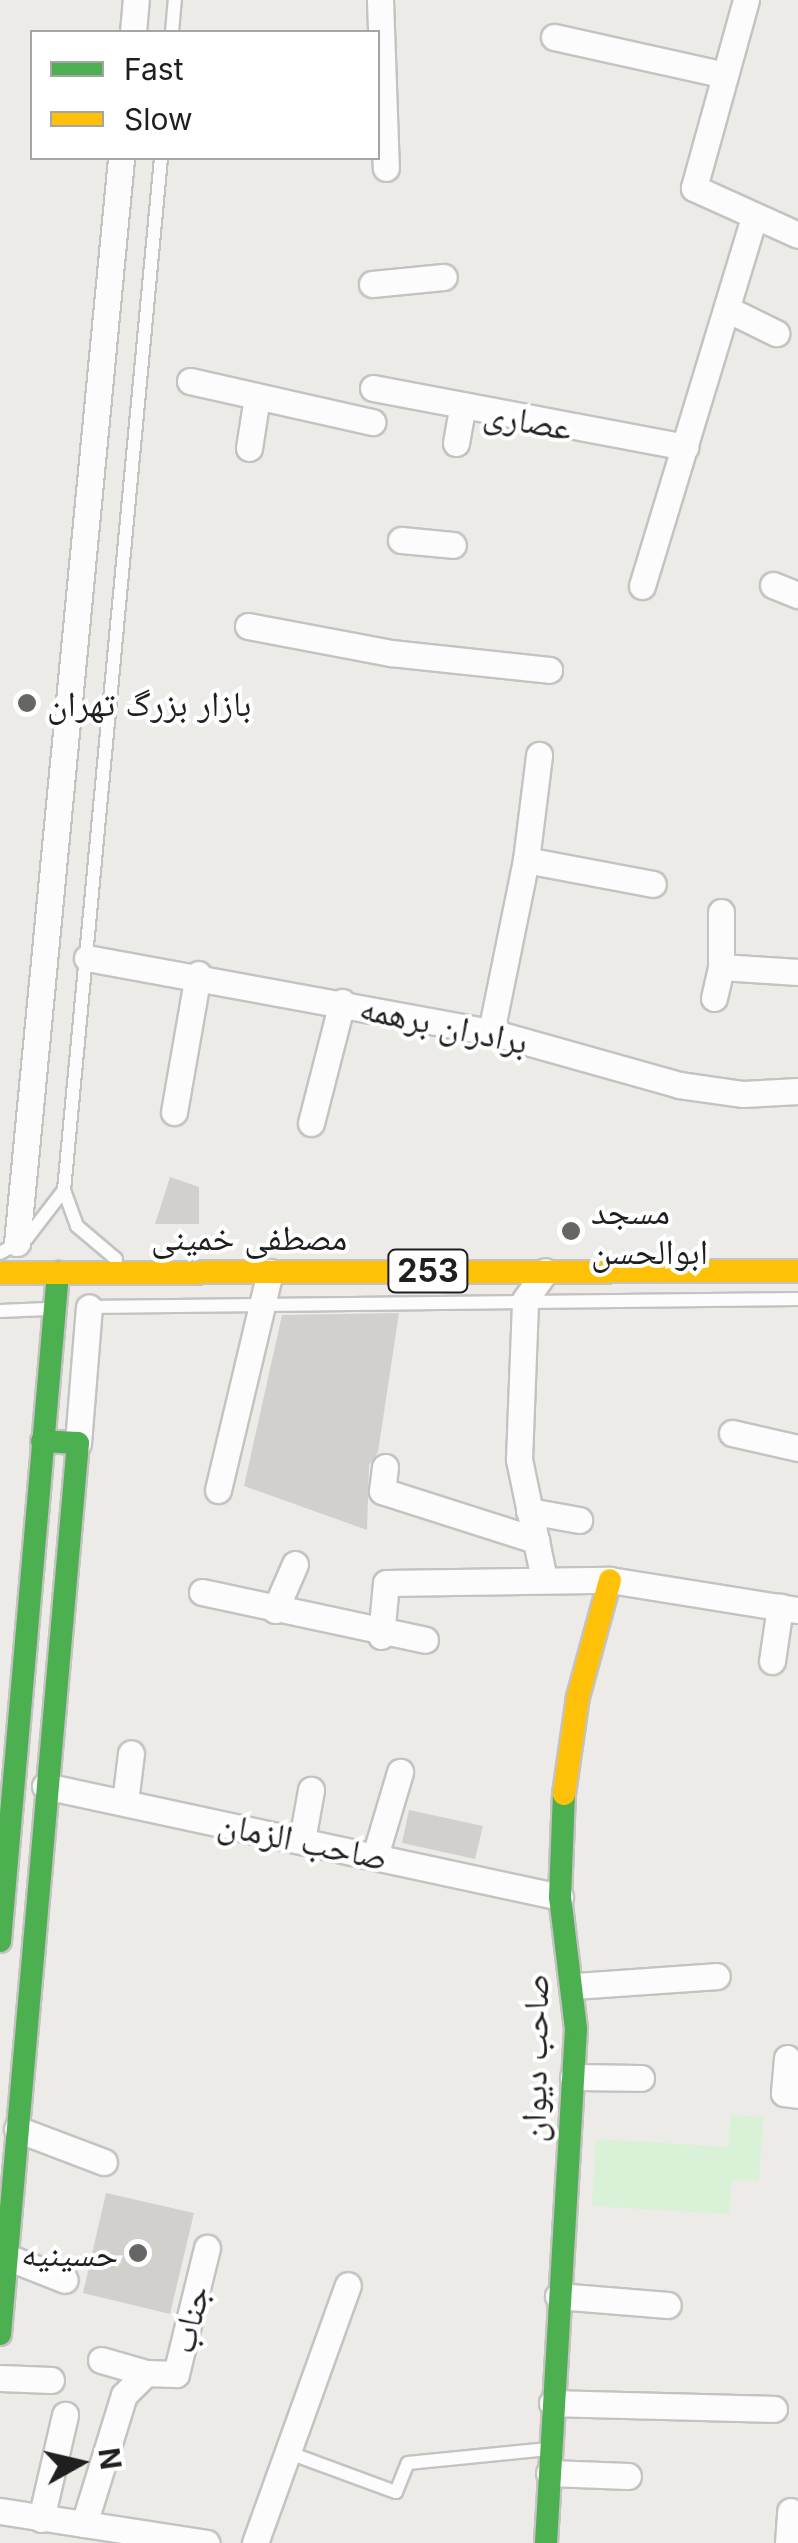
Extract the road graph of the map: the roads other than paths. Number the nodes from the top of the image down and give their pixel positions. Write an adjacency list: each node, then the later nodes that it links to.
1 (136, 0): 5 (street)
2 (175, 0): 6 (lane)
3 (380, 0): 11 (street)
4 (746, 0): 8 (street)
5 (133, 30)
6 (172, 30)
7 (554, 37): 8 (street)
8 (725, 75): 12 (street)
9 (122, 160): 48 (street)
10 (160, 160): 37 (lane)
11 (386, 168)
12 (754, 218): 13 (street); 16 (street)
13 (798, 235)
14 (444, 277): 15 (street)
15 (372, 284)
16 (727, 309): 17 (street); 24 (street)
17 (776, 333)
18 (190, 381): 20 (street)
19 (372, 388): 21 (street, عصاری)
20 (257, 397): 22 (street); 25 (street)
21 (462, 408): 23 (street); 24 (street, عصاری)
22 (372, 422)
23 (456, 443)
24 (685, 447): 29 (street)
25 (249, 448)
26 (401, 540): 27 (street)
27 (453, 545)
28 (773, 585): 30 (street)
29 (642, 586)
30 (798, 596)
31 (248, 626): 32 (street)
32 (549, 670)
33 (539, 755): 34 (street)
34 (526, 860): 35 (street); 43 (street)
35 (652, 884)
36 (721, 912): 38 (street)
37 (87, 958): 40 (street, برادران برهمه); 47 (lane)
38 (722, 967): 39 (street); 41 (street)
39 (798, 972)
40 (198, 974): 42 (street, برادران برهمه); 45 (street)
41 (714, 998)
42 (342, 1002): 43 (street, برادران برهمه); 46 (street)
43 (491, 1032): 44 (street, برادران برهمه)
44 (798, 1090)
45 (174, 1112)
46 (311, 1123)
47 (64, 1190): 48 (lane); 54 (lane)
48 (8, 1248)
49 (545, 1271): 50 (main road, مصطفی خمینی / 253); 51 (main road, مصطفی خمینی / 253); 56 (street)
50 (798, 1271)
51 (270, 1272): 54 (main road, مصطفی خمینی / 253); 57 (street)
52 (0, 1273): 53 (main road, مصطفی خمینی / 253)
53 (58, 1273): 54 (main road, مصطفی خمینی / 253); 59 (main road)
54 (145, 1273)
55 (798, 1299): 56 (lane)
56 (525, 1300): 57 (lane); 67 (street)
57 (261, 1304): 58 (lane); 66 (street)
58 (90, 1307): 59 (lane); 63 (street)
59 (55, 1309): 60 (lane); 62 (main road)
60 (0, 1311)
61 (732, 1432): 64 (street)
62 (42, 1441): 63 (main road); 87 (main road)
63 (78, 1442): 81 (main road)
64 (798, 1448)
65 (385, 1467): 69 (street)
66 (218, 1490)
67 (530, 1511): 68 (street); 69 (street)
68 (579, 1520)
69 (536, 1540): 71 (street)
70 (295, 1564): 75 (street)
71 (544, 1579): 72 (street); 76 (street)
72 (610, 1580): 74 (street); 86 (main road, صاحب دیوان)
73 (202, 1592): 75 (street)
74 (789, 1608): 78 (street)
75 (276, 1610): 76 (street)
76 (381, 1636): 77 (street)
77 (425, 1640)
78 (772, 1661)
79 (131, 1753): 83 (street)
80 (400, 1772): 85 (street)
81 (45, 1786): 83 (street, صاحب الزمان); 92 (main road)
82 (312, 1790): 84 (street)
83 (124, 1802): 84 (street, صاحب الزمان)
84 (302, 1840): 85 (street, صاحب الزمان)
85 (375, 1856): 86 (street, صاحب الزمان)
86 (560, 1897): 89 (main road, صاحب دیوان)
87 (0, 1942)
88 (717, 1976): 89 (street)
89 (575, 1986): 93 (main road, صاحب دیوان)
90 (0, 2052): 92 (main road)
91 (787, 2058): 95 (street)
92 (22, 2063): 96 (main road)
93 (573, 2078): 94 (street); 102 (main road, صاحب دیوان)
94 (641, 2078)
95 (798, 2095)
96 (17, 2129): 97 (street); 99 (main road)
97 (104, 2162)
98 (206, 2248): 106 (street, جناب)
99 (7, 2257): 100 (street); 104 (main road)
100 (65, 2280)
101 (348, 2286): 112 (street)
102 (558, 2296): 103 (street); 109 (main road, صاحب دیوان)
103 (668, 2305)
104 (0, 2334)
105 (101, 2360): 106 (street)
106 (146, 2372): 118 (street, جناب)
107 (0, 2378): 108 (street)
108 (51, 2380)
109 (552, 2403): 110 (street); 113 (main road, صاحب دیوان)
110 (774, 2409)
111 (65, 2415): 117 (street)
112 (288, 2452): 113 (lane); 120 (street)
113 (550, 2461): 114 (street); 121 (main road, صاحب دیوان)
114 (628, 2476)
115 (0, 2511): 117 (street)
116 (790, 2511): 122 (street)
117 (41, 2519): 118 (street)
118 (84, 2524): 119 (street)
119 (207, 2543)
120 (255, 2543)
121 (546, 2543)
122 (788, 2543)

